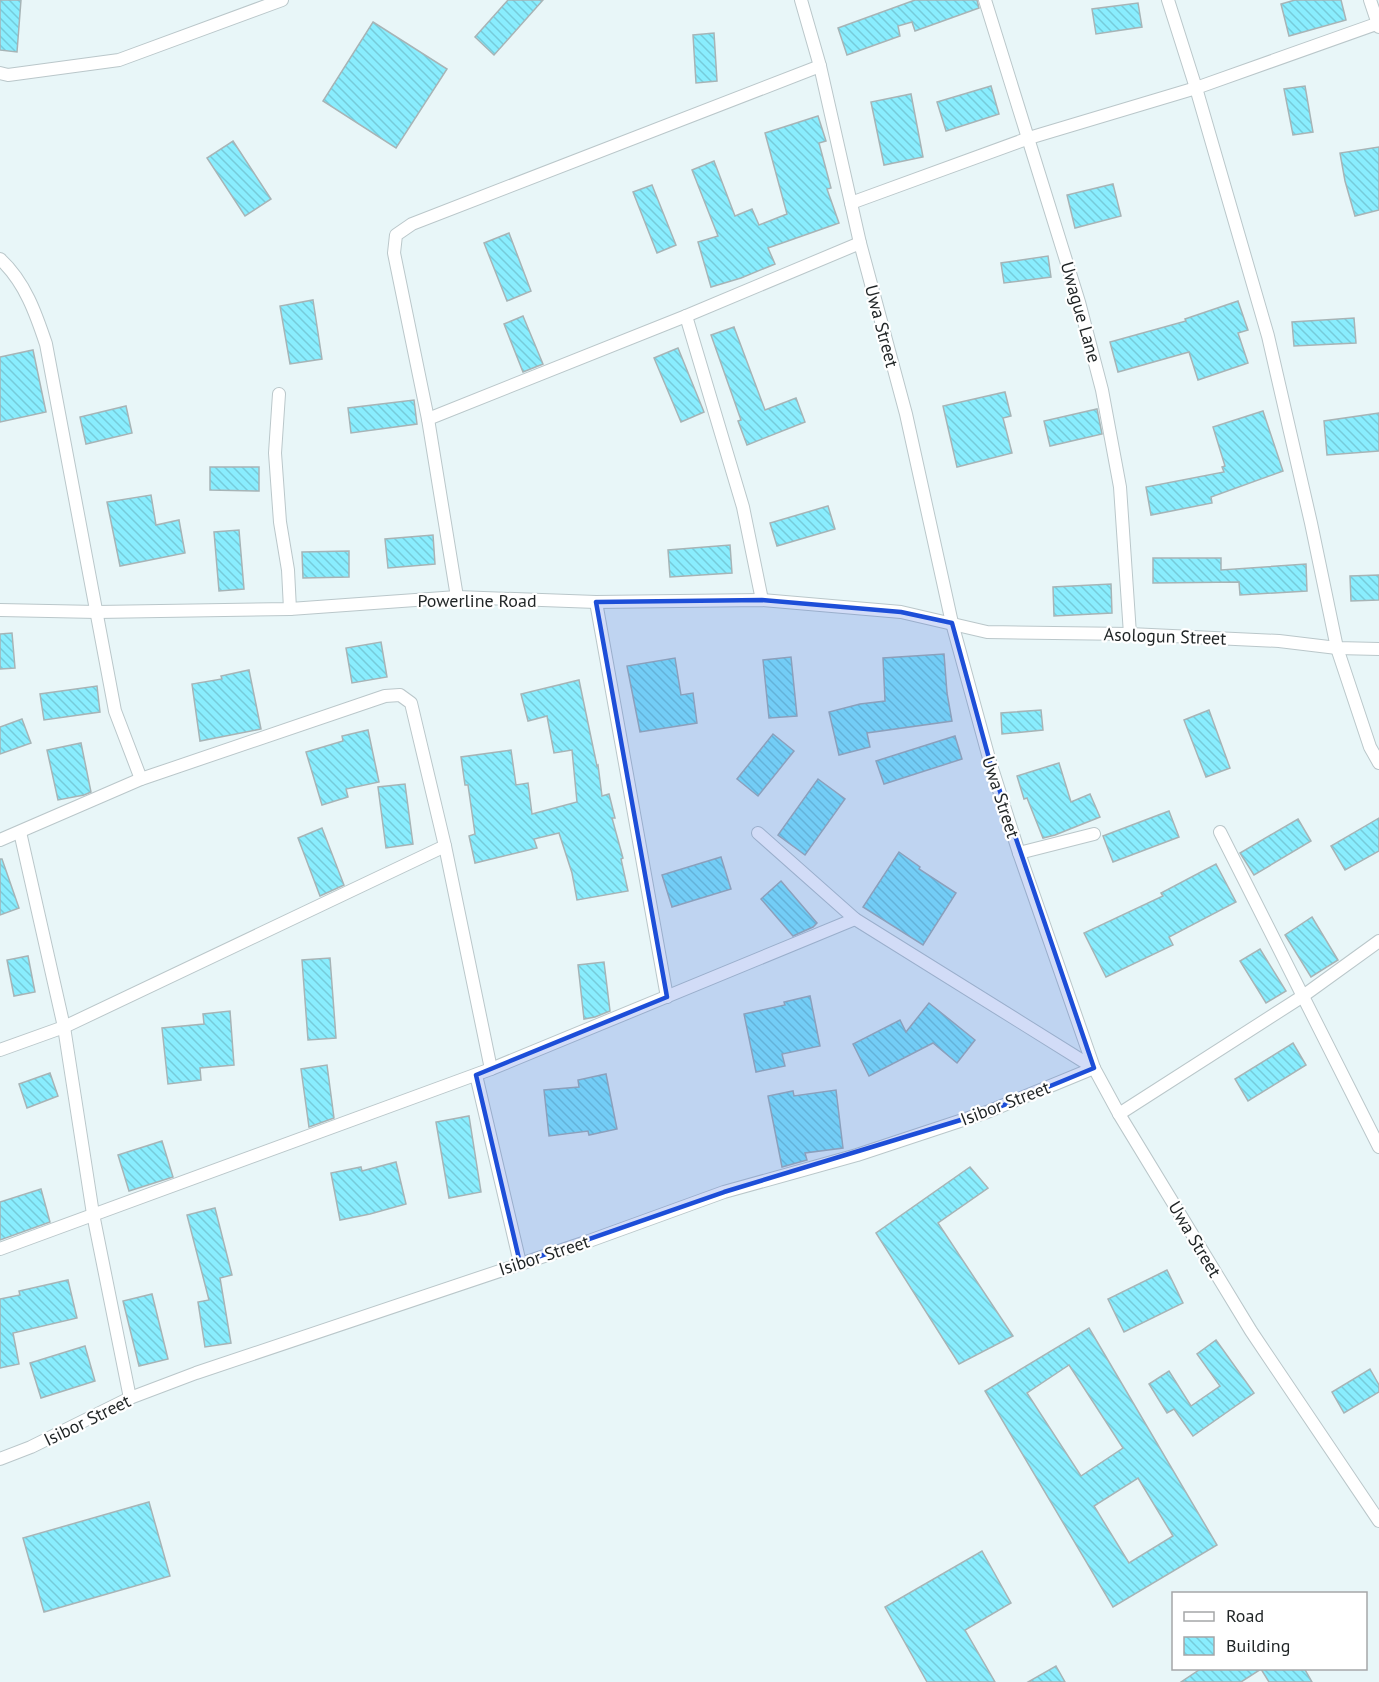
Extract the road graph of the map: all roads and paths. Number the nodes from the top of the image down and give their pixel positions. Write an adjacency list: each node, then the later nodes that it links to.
1 (282, 0): 8 (street)
2 (801, 0): 7 (street, Uwa Street)
3 (985, 0): 10 (street, Uwague Lane)
4 (1168, 0): 9 (street)
5 (1370, 0): 6 (street)
6 (1379, 25): 9 (street)
7 (819, 66): 11 (street, Uwa Street); 16 (street)
8 (0, 73)
9 (1196, 88): 10 (street); 25 (street)
10 (1029, 138): 11 (street); 24 (street, Uwague Lane)
11 (851, 203): 12 (street, Uwa Street)
12 (860, 243): 14 (street); 23 (street, Uwa Street)
13 (0, 260): 22 (street)
14 (686, 316): 16 (street); 18 (street)
15 (279, 394): 20 (street)
16 (428, 419): 17 (street)
17 (456, 597): 19 (street, Powerline Road); 20 (street, Powerline Road)
18 (762, 600): 19 (street, Powerline Road); 23 (street, Powerline Road)
19 (596, 602): 39 (street)
20 (290, 609): 22 (street, Powerline Road)
21 (0, 610): 22 (street, Powerline Road)
22 (97, 612): 28 (street)
23 (952, 623): 24 (street, Asologun Street); 35 (street, Uwa Street)
24 (1130, 634): 25 (street, Asologun Street)
25 (1337, 648): 26 (street, Asologun Street); 27 (street)
26 (1379, 649)
27 (1379, 763)
28 (141, 779): 29 (street); 34 (street)
29 (20, 832): 33 (street); 40 (street)
30 (1220, 832): 38 (street)
31 (758, 833): 36 (street)
32 (1094, 834): 35 (street)
33 (0, 840)
34 (445, 846): 40 (street); 43 (street)
35 (1019, 852): 42 (street, Uwa Street)
36 (855, 919): 39 (street); 42 (street)
37 (1379, 941): 38 (street)
38 (1303, 996): 45 (street); 46 (street)
39 (667, 997): 43 (street)
40 (64, 1027): 41 (street); 47 (street)
41 (0, 1050)
42 (1094, 1068): 45 (street, Uwa Street); 49 (street, Isibor Street)
43 (491, 1069): 44 (street)
44 (476, 1075): 47 (street); 49 (street)
45 (1119, 1114): 52 (street, Uwa Street)
46 (1379, 1147)
47 (93, 1214): 48 (street); 50 (street)
48 (0, 1249)
49 (520, 1263): 50 (street, Isibor Street)
50 (130, 1398): 51 (street, Isibor Street)
51 (0, 1459)
52 (1379, 1521)

